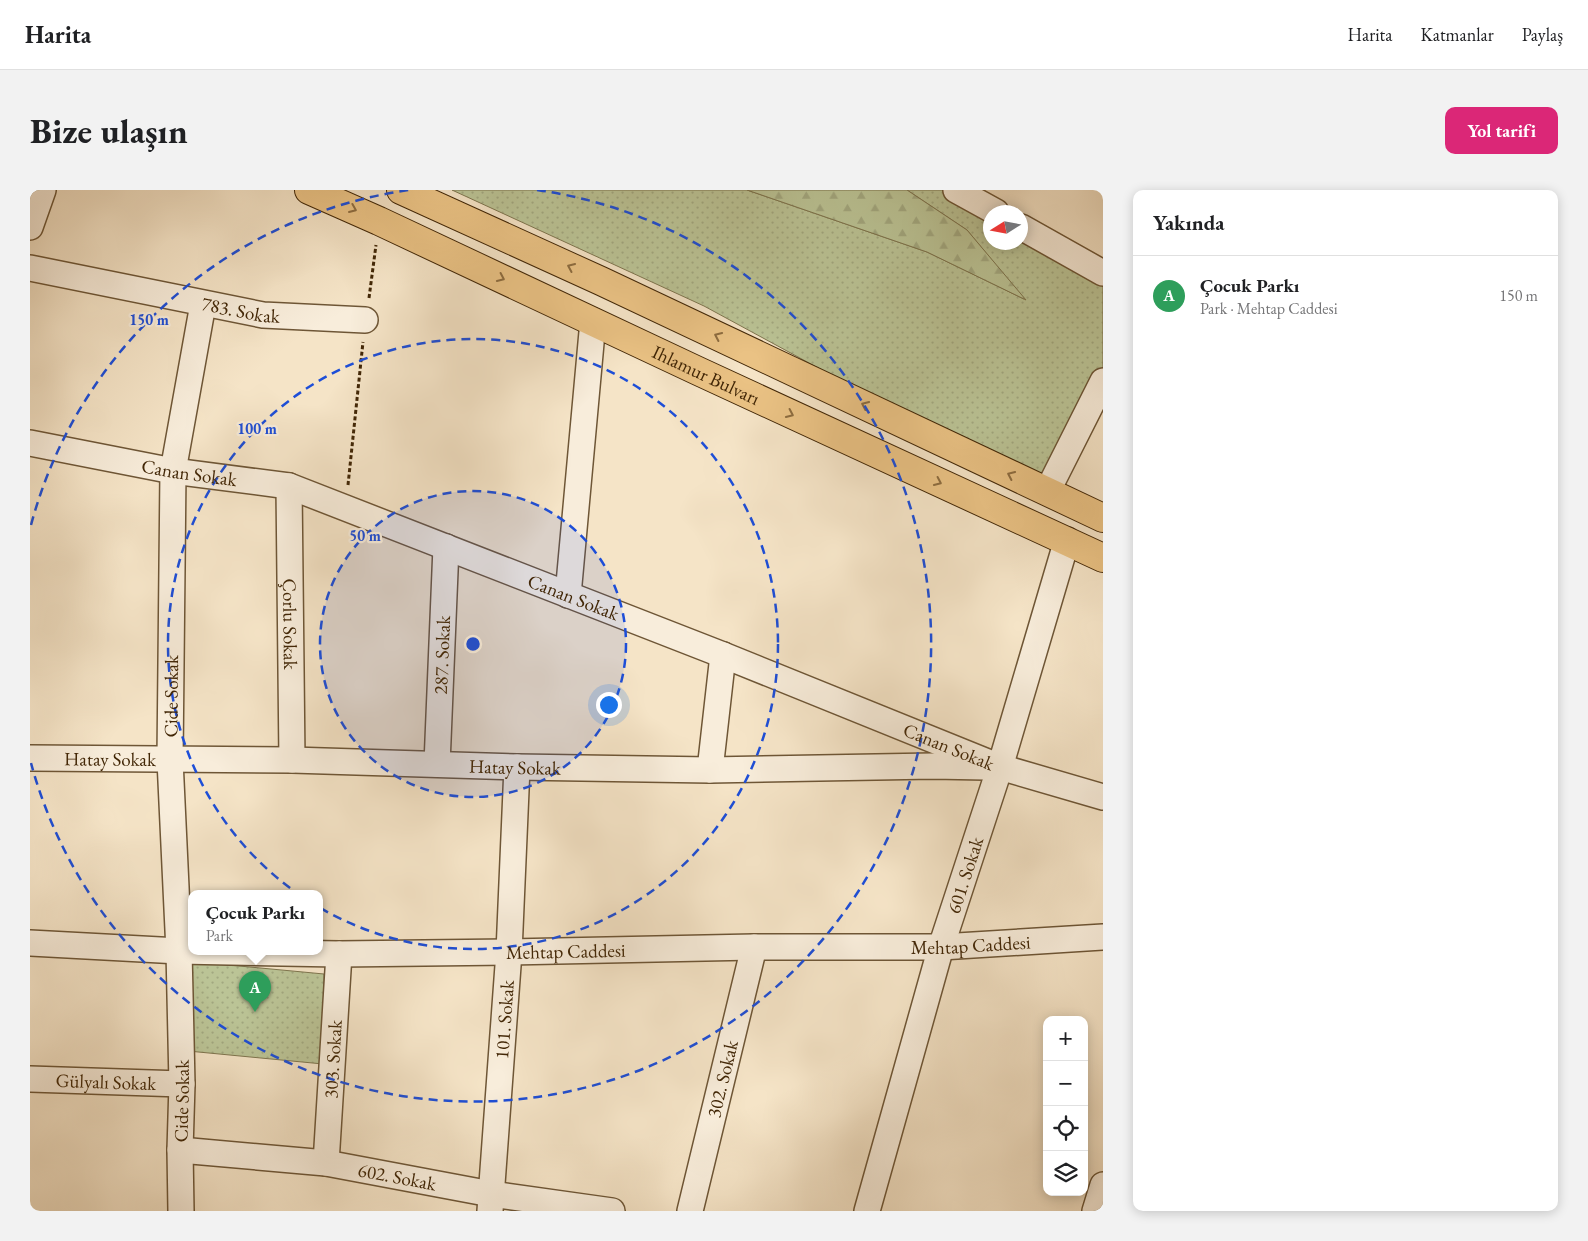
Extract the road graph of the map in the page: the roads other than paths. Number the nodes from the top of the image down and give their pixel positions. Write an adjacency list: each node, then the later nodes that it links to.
1 (43, 190): 6 (street)
2 (308, 190): 12 (main road, Ihlamur Bulvarı, one-way to 12)
3 (401, 190): 17 (main road, Ihlamur Bulvarı, one-way to 3)
4 (956, 190): 5 (street)
5 (983, 205)
6 (30, 226)
7 (1028, 231): 9 (street)
8 (30, 268): 10 (street, 783. Sokak)
9 (1103, 273)
10 (203, 304): 11 (street, 783. Sokak); 15 (street, Cide Sokak)
11 (365, 320)
12 (592, 322): 19 (main road, Ihlamur Bulvarı, one-way to 19); 22 (street)
13 (1103, 381): 17 (street)
14 (30, 443): 15 (street, Canan Sokak)
15 (173, 471): 16 (street, Canan Sokak); 25 (street, Cide Sokak)
16 (289, 486): 20 (street, Canan Sokak); 26 (street, Çorlu Sokak)
17 (1047, 492): 18 (main road, Ihlamur Bulvarı)
18 (1103, 518)
19 (1067, 540): 21 (main road, Ihlamur Bulvarı); 29 (street, 601. Sokak)
20 (446, 547): 22 (street, Canan Sokak); 27 (street, 287. Sokak)
21 (1103, 558)
22 (568, 595): 23 (street, Canan Sokak)
23 (723, 655): 29 (street, Canan Sokak); 30 (street)
24 (30, 758): 25 (street, Hatay Sokak)
25 (170, 760): 26 (street, Hatay Sokak); 36 (street, Cide Sokak)
26 (292, 760): 27 (street, Hatay Sokak)
27 (437, 764): 28 (street, Hatay Sokak)
28 (517, 767): 30 (street, Hatay Sokak); 38 (street, 101. Sokak)
29 (1000, 767): 30 (street, Hatay Sokak); 31 (street, Canan Sokak); 35 (street, 601. Sokak)
30 (710, 770)
31 (1103, 797)
32 (1103, 937): 35 (street, Mehtap Caddesi)
33 (30, 943): 36 (street, Mehtap Caddesi)
34 (754, 947): 35 (street, Mehtap Caddesi); 38 (street, Mehtap Caddesi); 49 (street, 302. Sokak)
35 (941, 947): 50 (street, 601. Sokak)
36 (179, 952): 37 (street, Mehtap Caddesi); 42 (street, Cide Sokak)
37 (188, 952)
38 (509, 952): 40 (street, Mehtap Caddesi); 46 (street, 101. Sokak)
39 (323, 954): 40 (street, Mehtap Caddesi)
40 (339, 954): 44 (street, 303. Sokak)
41 (30, 1079): 42 (street, Gülyalı Sokak)
42 (182, 1084): 43 (street, Cide Sokak)
43 (180, 1150): 44 (street, 602. Sokak); 47 (street, Cide Sokak)
44 (326, 1163): 46 (street, 602. Sokak)
45 (1103, 1185): 51 (street)
46 (490, 1203): 48 (street, 602. Sokak)
47 (181, 1211)
48 (612, 1211)
49 (690, 1211)
50 (867, 1211)
51 (1095, 1211)

